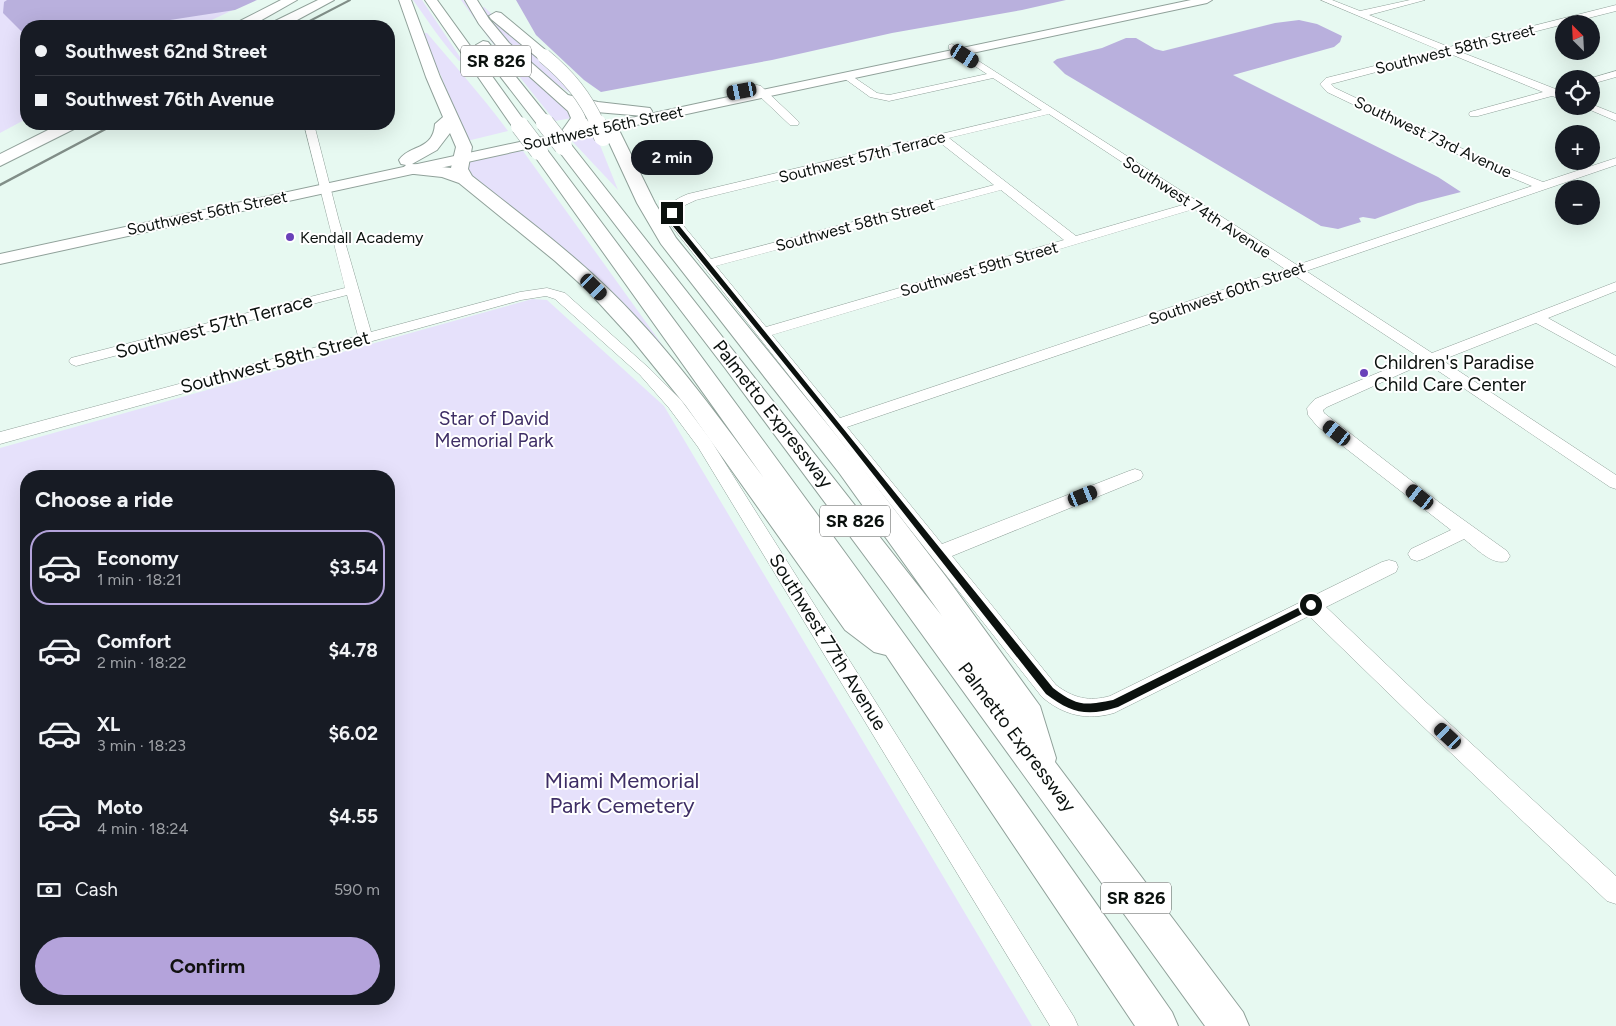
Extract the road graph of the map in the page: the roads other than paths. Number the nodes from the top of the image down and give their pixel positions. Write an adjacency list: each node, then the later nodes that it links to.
1 (275, 0): 15 (highway)
2 (291, 0): 16 (highway)
3 (309, 0): 17 (highway)
4 (328, 0): 18 (highway)
5 (431, 0): 41 (highway, Palmetto Expressway / SR 826)
6 (471, 0): 33 (highway)
7 (482, 0): 47 (highway, bridge)
8 (1180, 0): 21 (main road, Southwest 56th Street)
9 (1207, 0): 21 (main road, Southwest 56th Street)
10 (1325, 0): 14 (street)
11 (1421, 0): 14 (street)
12 (407, 4): 20 (highway); 40 (highway)
13 (1616, 8): 22 (street, Southwest 58th Street)
14 (1360, 14): 22 (street)
15 (239, 20)
16 (253, 20)
17 (271, 20)
18 (288, 20)
19 (472, 30): 49 (highway, Palmetto Expressway / SR 826, bridge)
20 (432, 34)
21 (956, 50): 24 (main road, Southwest 56th Street); 26 (street, Southwest 74th Avenue)
22 (1448, 50): 28 (street, Southwest 58th Street); 31 (street)
23 (463, 70): 41 (highway)
24 (843, 73): 26 (street); 29 (main road, Southwest 56th Street)
25 (1616, 74): 27 (street)
26 (994, 75): 35 (street, Southwest 74th Avenue)
27 (1600, 78)
28 (1325, 85): 58 (street, Southwest 73rd Avenue)
29 (760, 91): 34 (main road, Southwest 56th Street); 38 (main road, Southwest 56th Street); 42 (street)
30 (1555, 91): 31 (street)
31 (1552, 92): 32 (street); 37 (street)
32 (1555, 93)
33 (559, 94): 34 (highway); 43 (highway)
34 (644, 111): 43 (main road, Southwest 56th Street)
35 (1050, 111): 48 (street, Southwest 57th Terrace); 59 (street, Southwest 74th Avenue)
36 (1600, 112): 39 (street)
37 (1474, 114)
38 (660, 116): 47 (main road, Southwest 56th Street); 51 (highway)
39 (1616, 118)
40 (450, 119): 54 (highway); 55 (highway)
41 (517, 121): 85 (highway, Palmetto Expressway / SR 826, bridge)
42 (794, 123)
43 (577, 124): 47 (highway); 49 (highway); 54 (main road, Southwest 56th Street)
44 (37, 130): 50 (highway)
45 (60, 130): 52 (highway)
46 (311, 130): 56 (street)
47 (605, 133): 49 (main road, Southwest 56th Street); 51 (highway); 65 (highway)
48 (941, 138): 57 (street); 63 (street, Southwest 57th Terrace)
49 (564, 141): 54 (main road, Southwest 56th Street); 65 (highway, Palmetto Expressway / SR 826)
50 (0, 149)
51 (623, 152): 86 (highway)
52 (0, 160)
53 (1616, 161): 58 (street, Southwest 60th Street)
54 (464, 162): 55 (main road, Southwest 56th Street); 55 (highway); 85 (highway)
55 (409, 165): 56 (main road, Southwest 56th Street)
56 (324, 183): 61 (main road, Southwest 56th Street); 62 (main road, Southwest 56th Street); 67 (street)
57 (1003, 186): 60 (street); 63 (street, Southwest 58th Street)
58 (1542, 186): 64 (street, Southwest 60th Street)
59 (1194, 205): 60 (street, Southwest 59th Street); 64 (street, Southwest 74th Avenue)
60 (1074, 241): 70 (street, Southwest 59th Street)
61 (0, 250)
62 (0, 259)
63 (707, 264): 70 (street)
64 (1295, 270): 72 (street, Southwest 74th Avenue); 75 (street, Southwest 60th Street)
65 (664, 273): 86 (highway, Palmetto Expressway / SR 826)
66 (1616, 286): 69 (street)
67 (352, 290): 71 (street); 73 (street, Southwest 57th Terrace)
68 (552, 292): 71 (street, Southwest 58th Street); 88 (street, Southwest 77th Avenue)
69 (1537, 318): 72 (street); 74 (street)
70 (763, 333): 75 (street)
71 (366, 338): 76 (street, Southwest 58th Street)
72 (1430, 358): 78 (street, Southwest 74th Avenue); 79 (street)
73 (76, 361)
74 (1616, 362)
75 (837, 425): 80 (street)
76 (0, 438)
77 (1136, 475): 80 (street)
78 (1616, 483)
79 (1465, 531): 81 (street); 82 (street)
80 (939, 553): 84 (street)
81 (1417, 554)
82 (1501, 556)
83 (1389, 567): 84 (street)
84 (1311, 605): 87 (street)
85 (903, 657): 89 (highway, Palmetto Expressway / SR 826)
86 (1043, 770): 90 (highway, Palmetto Expressway / SR 826)
87 (1616, 892)
88 (1064, 1026)
89 (1158, 1026)
90 (1229, 1026)

